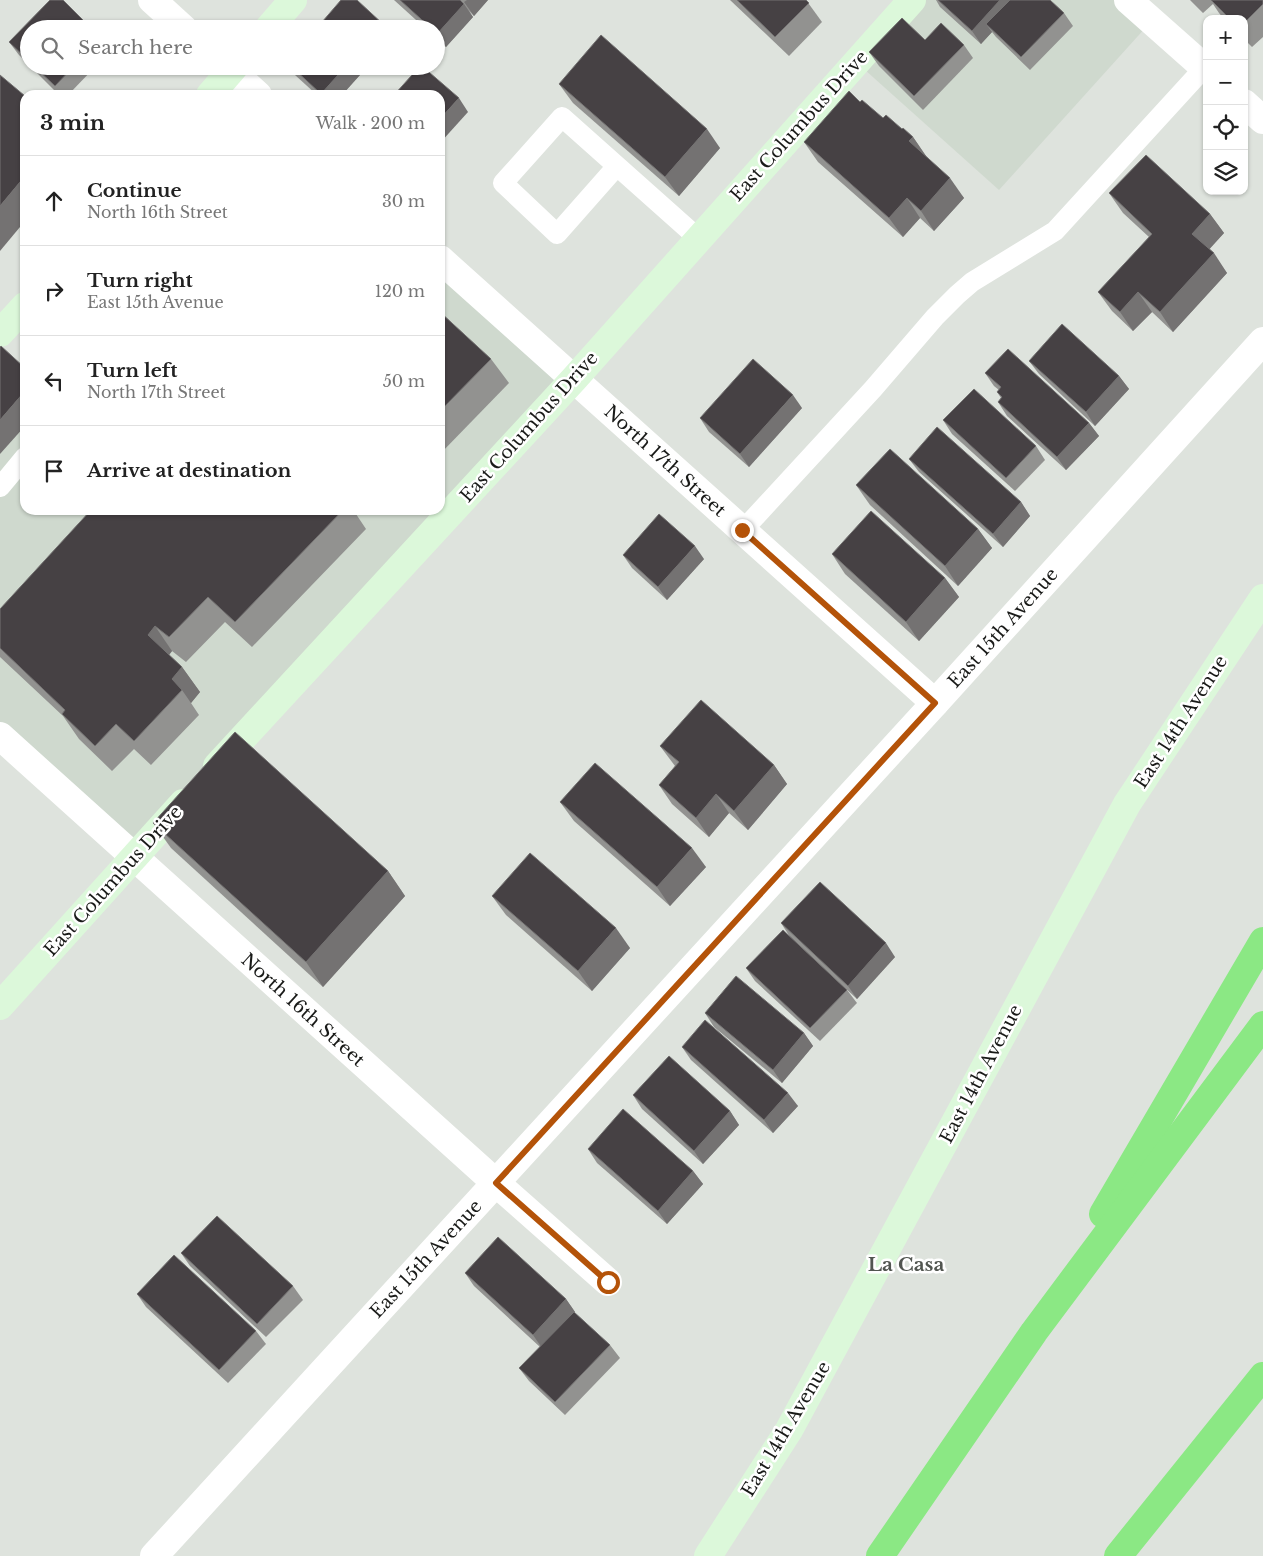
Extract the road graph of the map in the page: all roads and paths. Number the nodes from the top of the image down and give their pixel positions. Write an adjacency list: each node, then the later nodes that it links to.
1 (152, 0): 5 (street)
2 (294, 0): 6 (main road)
3 (912, 0): 16 (main road, East Columbus Drive)
4 (1128, 0): 7 (street)
5 (174, 20)
6 (276, 20)
7 (1203, 66)
8 (1203, 72): 24 (lane)
9 (226, 75): 11 (main road)
10 (238, 75): 12 (street)
11 (214, 90)
12 (253, 90)
13 (1245, 105): 14 (street)
14 (1263, 120)
15 (617, 166): 15 (lane); 16 (lane)
16 (699, 239): 21 (main road, East Columbus Drive)
17 (445, 263): 21 (street, North 17th Street)
18 (20, 311): 19 (main road)
19 (0, 333)
20 (1263, 341): 26 (street, East 15th Avenue)
21 (574, 379): 24 (street, North 17th Street); 28 (main road, East Columbus Drive)
22 (20, 463): 23 (lane)
23 (0, 487)
24 (742, 530): 26 (street, North 17th Street)
25 (1263, 598): 37 (main road, East 14th Avenue)
26 (935, 703): 32 (street, East 15th Avenue)
27 (0, 736): 28 (street, North 16th Street)
28 (134, 856): 30 (main road, East Columbus Drive); 32 (street, North 16th Street)
29 (1263, 941): 34 (highway)
30 (0, 1006)
31 (1263, 1025): 34 (highway)
32 (496, 1183): 33 (street, North 16th Street); 36 (street, East 15th Avenue)
33 (608, 1282)
34 (1034, 1332): 38 (highway)
35 (1263, 1376): 39 (highway)
36 (154, 1556)
37 (708, 1556)
38 (880, 1556)
39 (1118, 1556)

